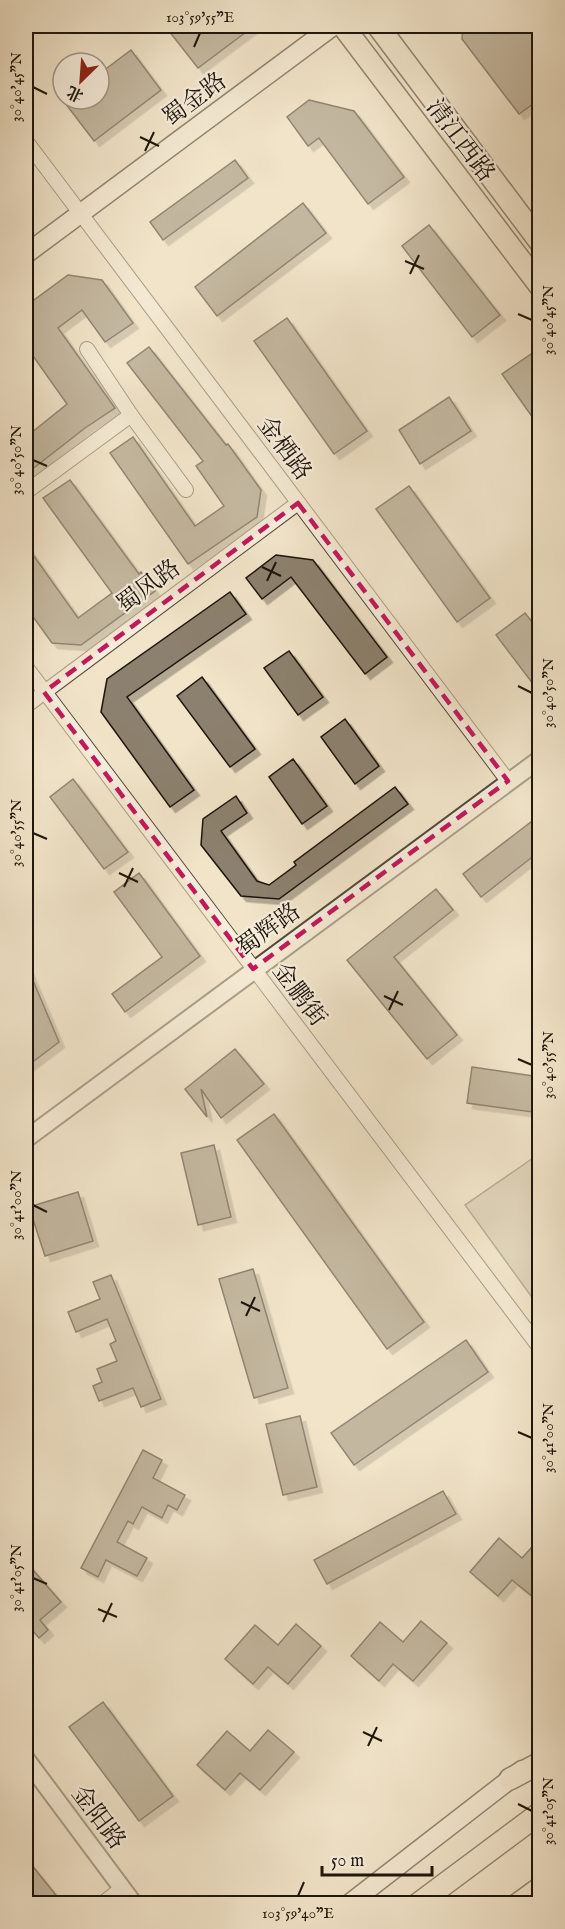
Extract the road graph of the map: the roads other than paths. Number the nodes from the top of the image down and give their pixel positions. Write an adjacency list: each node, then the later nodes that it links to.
1 (333, 26): 5 (main road, 蜀金路)
2 (343, 26): 8 (main road, 清江西路)
3 (378, 26): 6 (main road, 清江西路)
4 (26, 141): 5 (street, 金栖路)
5 (80, 214): 7 (main road, 蜀金路); 13 (street, 金栖路)
6 (540, 242)
7 (26, 254)
8 (540, 286)
9 (87, 349): 10 (street)
10 (131, 415): 11 (street); 12 (street)
11 (186, 490)
12 (26, 492)
13 (298, 503): 15 (street, 蜀风路); 18 (street, 金栖路)
14 (26, 668): 15 (street, 金鹏街)
15 (44, 692): 16 (street, 蜀风路); 19 (street, 金鹏街)
16 (26, 706)
17 (540, 759): 18 (street, 蜀辉路)
18 (508, 781): 19 (street, 蜀辉路)
19 (253, 969): 20 (street, 蜀辉路); 21 (street, 金鹏街)
20 (26, 1139)
21 (540, 1348)
22 (540, 1756): 25 (main road)
23 (26, 1759): 27 (street, 金阳路)
24 (540, 1763): 25 (main road)
25 (510, 1779): 31 (main road)
26 (540, 1813): 32 (main road)
27 (122, 1888): 29 (street); 30 (street, 金阳路)
28 (540, 1888): 33 (main road)
29 (102, 1904)
30 (134, 1904)
31 (349, 1904)
32 (418, 1904)
33 (518, 1904)

